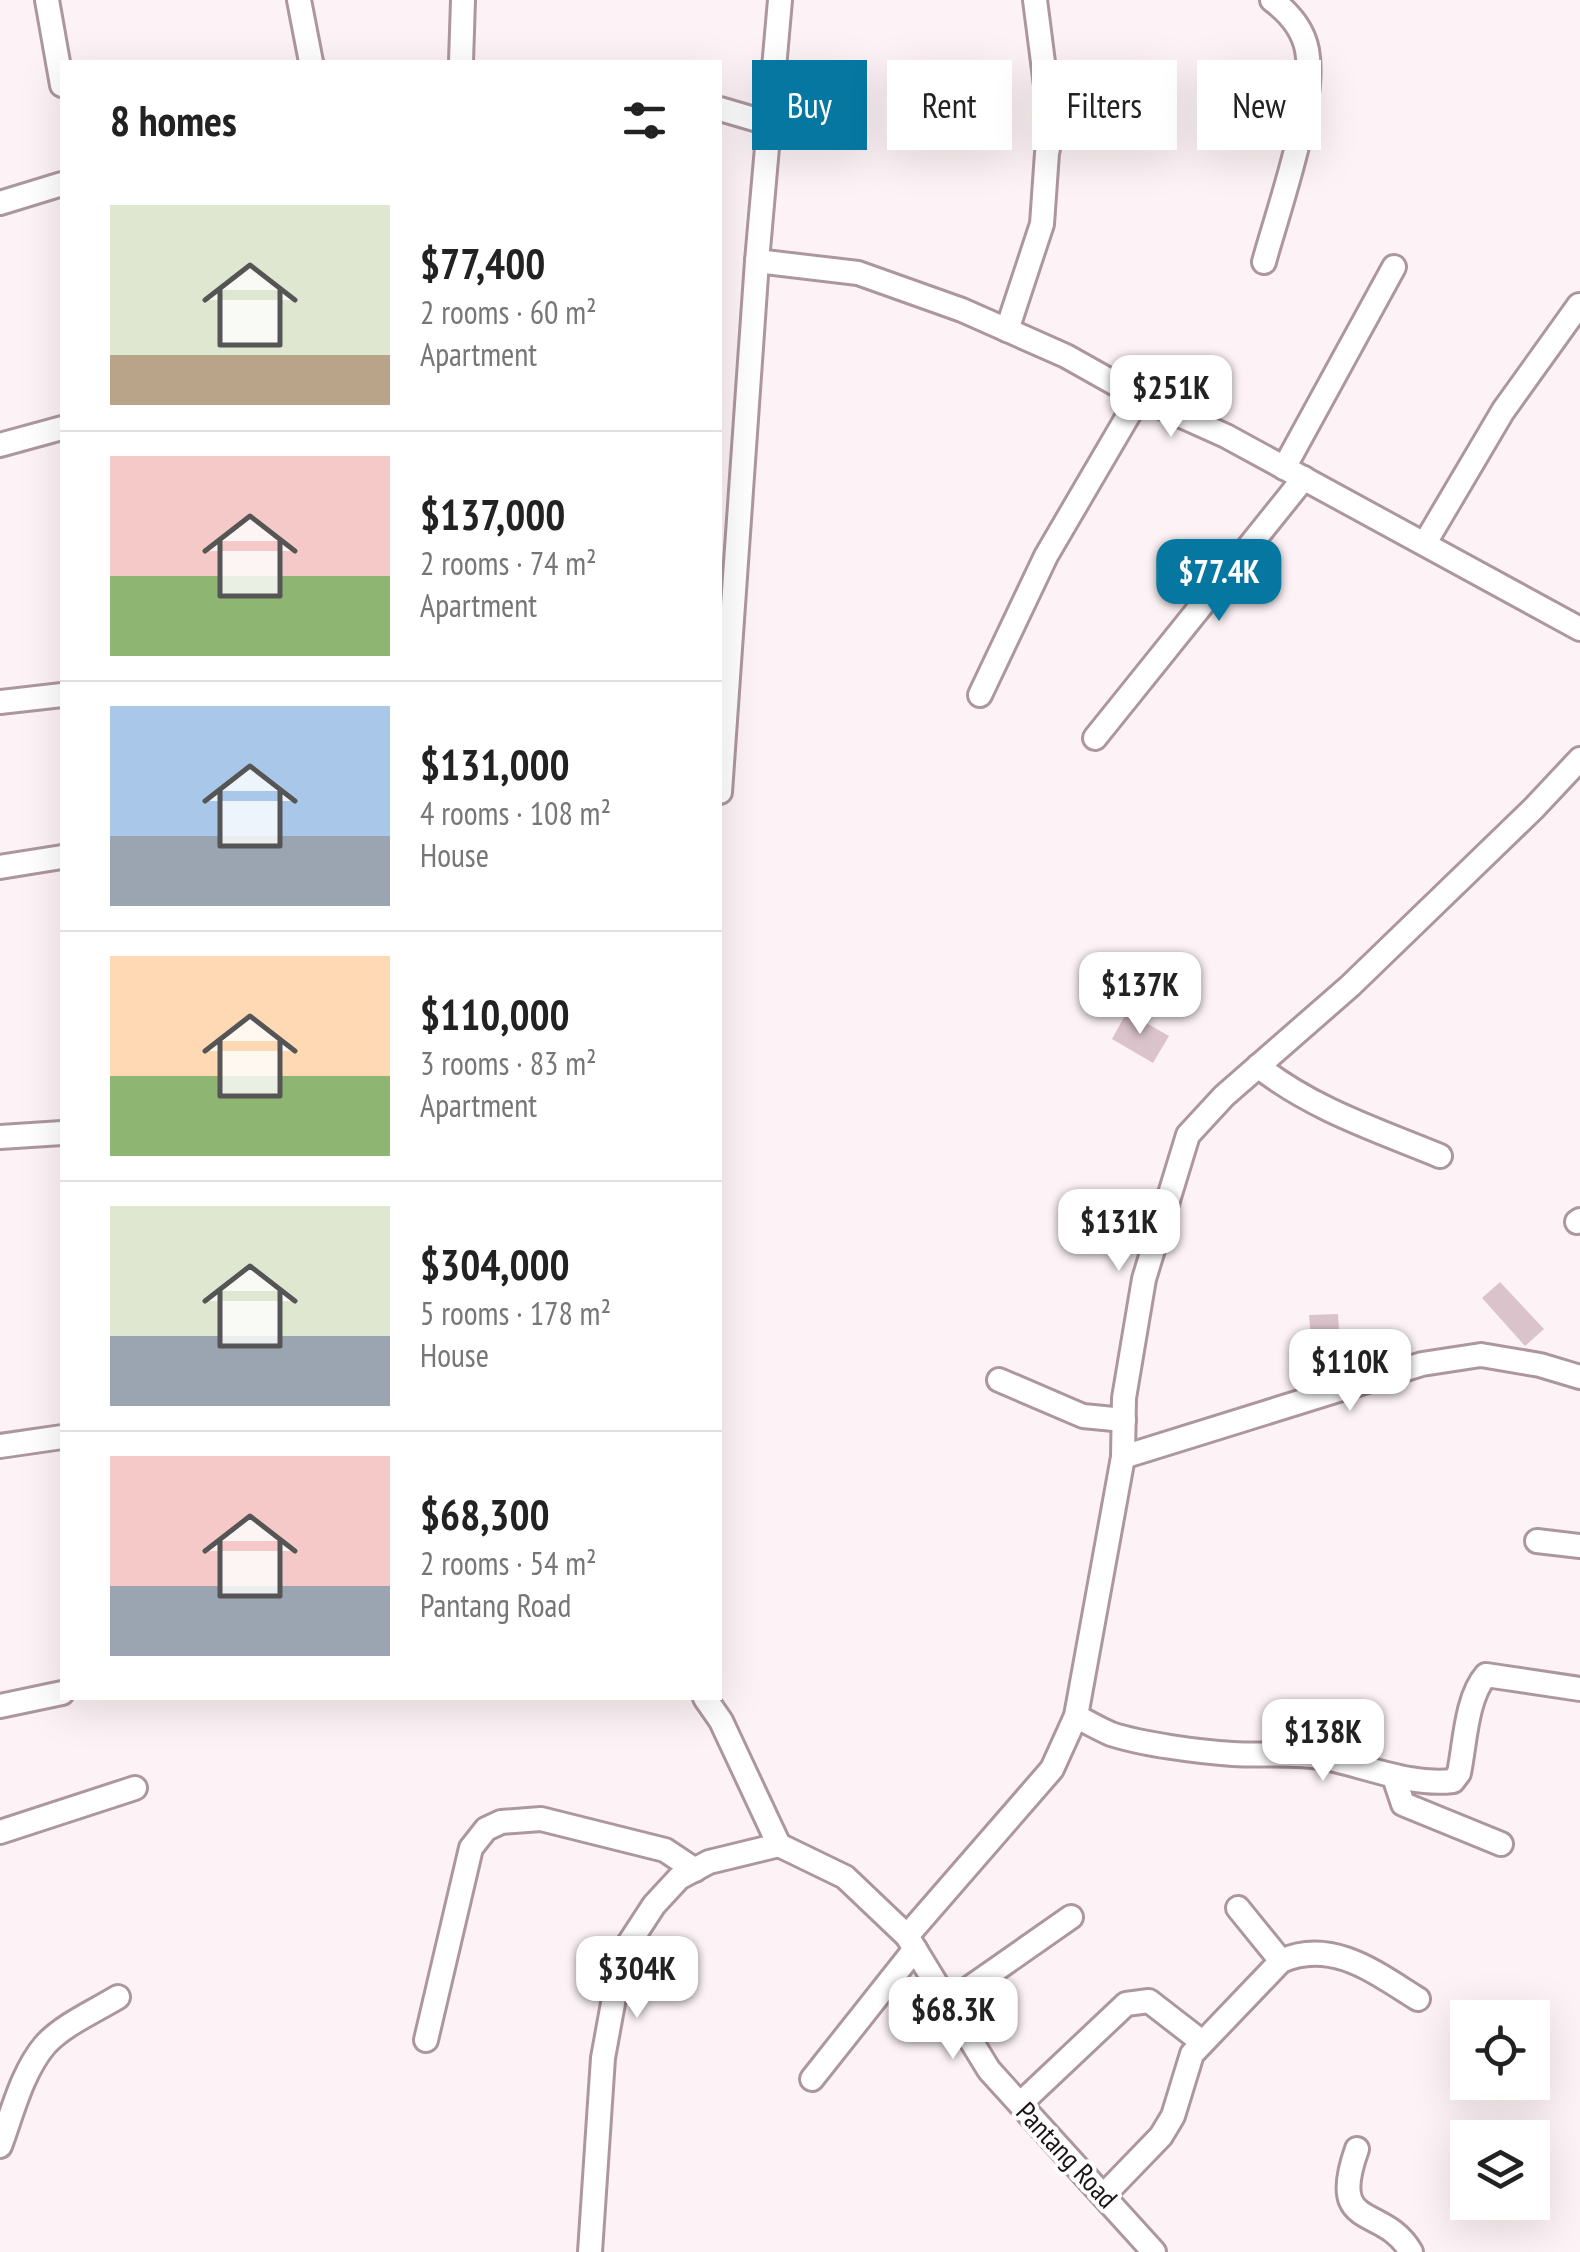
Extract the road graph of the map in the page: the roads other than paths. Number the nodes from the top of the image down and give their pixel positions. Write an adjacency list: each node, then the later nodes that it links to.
1 (47, 0): 10 (street)
2 (298, 0): 7 (street)
3 (463, 0): 8 (street)
4 (780, 0): 9 (street)
5 (1035, 0): 20 (street)
6 (1272, 0): 17 (street)
7 (311, 60)
8 (461, 60)
9 (774, 60)
10 (60, 73)
11 (722, 110): 12 (street)
12 (752, 118)
13 (766, 150): 16 (street)
14 (60, 185): 15 (street)
15 (0, 202)
16 (757, 261): 20 (street); 27 (street)
17 (1264, 262)
18 (1394, 267): 24 (street)
19 (1579, 305): 25 (street)
20 (1007, 330): 21 (street)
21 (1139, 397): 24 (street); 29 (street)
22 (60, 429): 23 (street)
23 (0, 445)
24 (1294, 473): 25 (street); 31 (street)
25 (1425, 543): 26 (street)
26 (1580, 630)
27 (724, 691): 32 (street)
28 (60, 695): 30 (street)
29 (980, 695)
30 (0, 702)
31 (1095, 738)
32 (722, 742)
33 (1580, 758): 36 (street)
34 (60, 857): 35 (street)
35 (0, 867)
36 (1258, 1066): 39 (street); 42 (street)
37 (60, 1133): 38 (street)
38 (0, 1137)
39 (1440, 1156)
40 (1580, 1377): 45 (street)
41 (999, 1380): 42 (street)
42 (1124, 1420): 45 (street)
43 (60, 1437): 44 (street)
44 (0, 1446)
45 (1123, 1457): 52 (street)
46 (1537, 1541): 47 (street)
47 (1580, 1546)
48 (1580, 1690): 53 (street)
49 (60, 1692): 51 (street)
50 (706, 1700): 57 (street)
51 (0, 1706)
52 (1076, 1716): 53 (street); 61 (street)
53 (1394, 1776): 56 (street)
54 (135, 1788): 55 (street)
55 (0, 1832)
56 (1500, 1844)
57 (780, 1845): 58 (street); 61 (street, Pantang Road)
58 (695, 1870): 66 (street); 73 (street)
59 (1238, 1908): 62 (street)
60 (1071, 1918): 65 (street)
61 (911, 1942): 65 (street, Pantang Road); 68 (street)
62 (1281, 1961): 64 (street); 67 (street)
63 (118, 1997): 70 (street)
64 (1418, 1999)
65 (948, 2003): 69 (street, Pantang Road)
66 (426, 2040)
67 (1202, 2042): 69 (street); 72 (street)
68 (812, 2080)
69 (1020, 2104): 72 (street, Pantang Road)
70 (0, 2146)
71 (1357, 2149): 75 (street)
72 (1104, 2195): 74 (street, Pantang Road)
73 (590, 2252)
74 (1154, 2252)
75 (1411, 2252)

